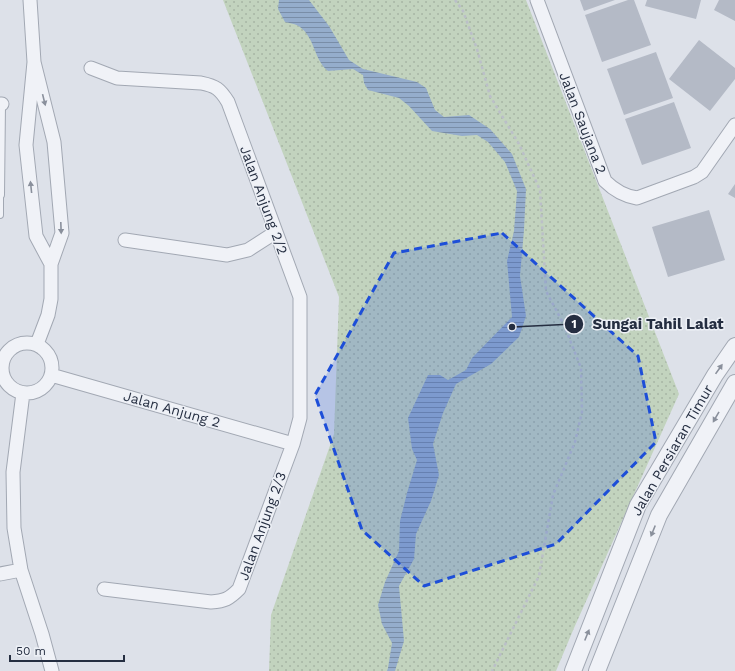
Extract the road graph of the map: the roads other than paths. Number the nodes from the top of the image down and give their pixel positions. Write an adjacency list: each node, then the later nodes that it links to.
1 (30, 0): 3 (street)
2 (537, 0): 6 (street, Jalan Saujana 2)
3 (34, 62): 11 (street, one-way to 3); 11 (street, one-way to 11)
4 (91, 68): 9 (street, Jalan Anjung 2/2)
5 (1, 104): 7 (lane)
6 (735, 125)
7 (0, 195): 8 (lane)
8 (0, 215)
9 (276, 232): 10 (street); 18 (street, Jalan Anjung 2/2)
10 (125, 240)
11 (51, 264): 12 (street)
12 (37, 344): 14 (street); 15 (street)
13 (735, 346): 23 (street, Jalan Persiaran Timur, one-way to 13)
14 (1, 361): 17 (street)
15 (51, 375): 17 (street); 18 (street, Jalan Anjung 2)
16 (735, 383): 24 (street, Jalan Persiaran Timur, one-way to 24)
17 (23, 393): 19 (street)
18 (293, 444): 21 (street, Jalan Anjung 2/3)
19 (21, 570): 20 (street); 22 (street)
20 (0, 574)
21 (104, 589)
22 (52, 671)
23 (573, 671)
24 (597, 671)

